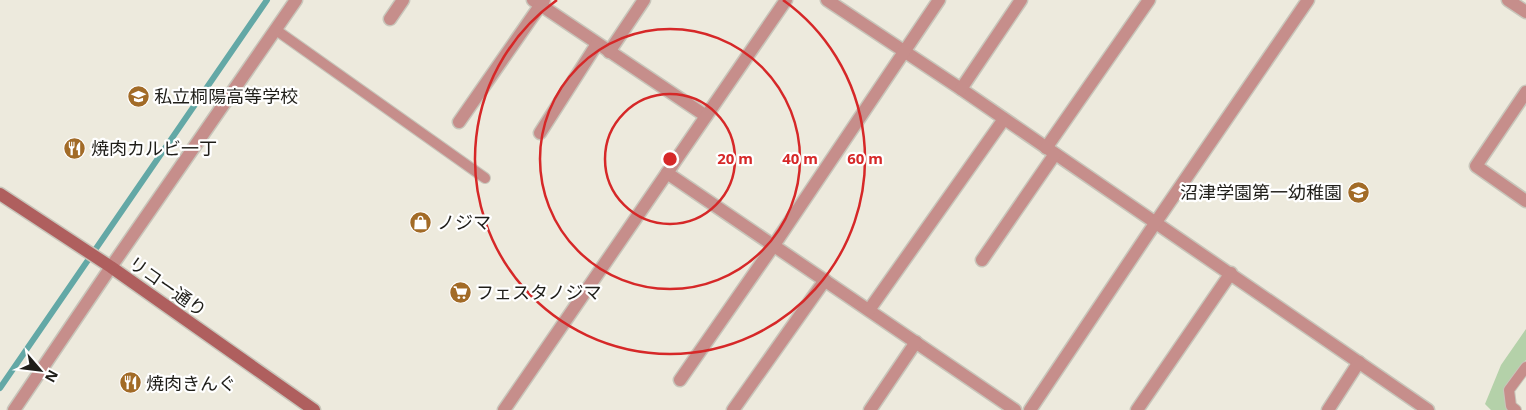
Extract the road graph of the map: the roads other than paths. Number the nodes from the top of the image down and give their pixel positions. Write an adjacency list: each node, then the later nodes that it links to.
1 (296, 0): 14 (street)
2 (403, 0): 13 (street)
3 (644, 0): 17 (street)
4 (786, 0): 20 (street)
5 (827, 0): 16 (street)
6 (939, 0): 16 (street)
7 (1021, 0): 18 (street)
8 (1149, 0): 24 (street)
9 (1308, 0): 29 (street)
10 (1508, 0): 12 (street)
11 (539, 2): 15 (street); 22 (street)
12 (1526, 12)
13 (390, 19)
14 (276, 30): 26 (lane); 32 (street)
15 (597, 44): 17 (street); 23 (street)
16 (904, 51): 18 (street); 30 (street)
17 (609, 52): 20 (street)
18 (962, 89): 21 (street)
19 (1526, 92): 28 (street)
20 (706, 116): 25 (street)
21 (1004, 119): 24 (street); 35 (street)
22 (459, 122)
23 (540, 133)
24 (1051, 151): 29 (street); 31 (street)
25 (667, 173): 30 (street); 42 (street)
26 (485, 178)
27 (0, 194): 32 (main road, リコー通り)
28 (1526, 201)
29 (1156, 222): 33 (street); 46 (street)
30 (774, 245): 34 (street); 39 (street)
31 (982, 260)
32 (111, 267): 40 (street); 41 (main road, リコー通り)
33 (1232, 274): 37 (street); 47 (street)
34 (825, 280): 35 (street); 43 (street)
35 (868, 310): 36 (street)
36 (916, 342): 44 (street); 45 (street)
37 (1360, 362): 48 (street); 49 (street)
38 (1526, 367): 50 (lane)
39 (680, 380)
40 (14, 410)
41 (314, 410)
42 (504, 410)
43 (733, 410)
44 (870, 410)
45 (1016, 410)
46 (1030, 410)
47 (1136, 410)
48 (1328, 410)
49 (1428, 410)
50 (1516, 410)

